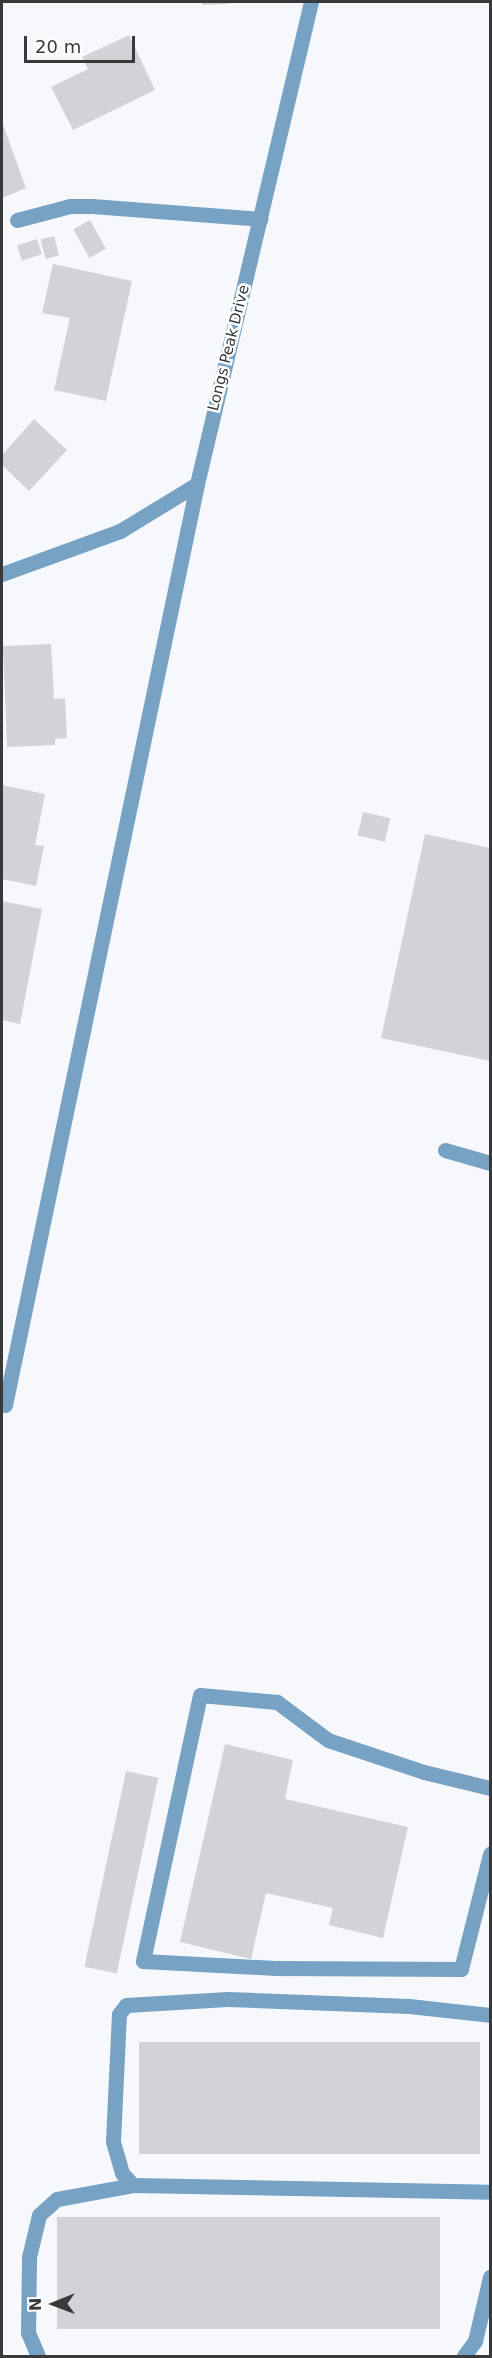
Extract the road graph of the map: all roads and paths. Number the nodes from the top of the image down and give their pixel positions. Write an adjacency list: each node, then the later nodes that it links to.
1 (311, 2): 2 (street, Longs Peak Drive)
2 (260, 219): 3 (street); 4 (street, Longs Peak Drive)
3 (17, 220)
4 (196, 484): 5 (street); 8 (street, Longs Peak Drive)
5 (2, 574)
6 (445, 1150): 7 (street)
7 (490, 1163)
8 (5, 1405)
9 (490, 1788): 10 (street)
10 (490, 1854)
11 (490, 2015): 12 (street)
12 (133, 2185): 13 (street); 15 (street)
13 (490, 2192)
14 (490, 2277): 16 (street)
15 (38, 2356)
16 (464, 2356)

